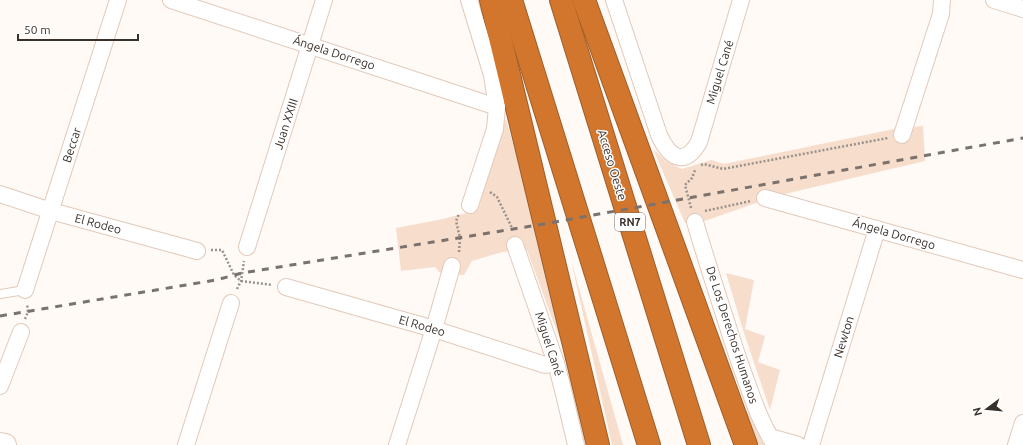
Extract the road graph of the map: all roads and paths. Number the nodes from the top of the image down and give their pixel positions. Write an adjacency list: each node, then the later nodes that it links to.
1 (118, 0): 21 (street, Beccar)
2 (171, 0): 14 (street, Ángela Dorrego)
3 (324, 0): 14 (street, Juan XXIII)
4 (468, 0): 15 (street)
5 (491, 0): 45 (highway)
6 (510, 0): 46 (highway)
7 (561, 0): 47 (highway, Acceso Oeste / RN7)
8 (584, 0): 48 (highway)
9 (614, 0): 10 (street, Miguel Cané)
10 (741, 0)
11 (942, 0): 16 (street)
12 (994, 0): 13 (street)
13 (1023, 9)
14 (311, 46): 15 (street, Ángela Dorrego); 25 (street, Juan XXIII)
15 (497, 107): 17 (street)
16 (902, 135): 22 (path)
17 (477, 183): 20 (street); 24 (path)
18 (0, 194): 21 (street, El Rodeo)
19 (765, 198): 22 (path); 23 (street, Ángela Dorrego)
20 (470, 205): 27 (path)
21 (51, 211): 26 (street, El Rodeo); 31 (street, Beccar)
22 (694, 218): 39 (street, De Los Derechos Humanos)
23 (877, 229): 28 (street, Ángela Dorrego); 50 (street, Newton)
24 (515, 245): 36 (street, Miguel Cané)
25 (247, 247): 29 (path)
26 (197, 251): 29 (path)
27 (452, 266): 34 (street)
28 (1023, 270)
29 (241, 281): 30 (path); 33 (path)
30 (286, 287): 34 (street, El Rodeo)
31 (25, 290): 32 (lane); 35 (path)
32 (0, 294)
33 (230, 303): 42 (street)
34 (434, 329): 36 (street, El Rodeo); 43 (street)
35 (21, 332): 37 (street)
36 (556, 364): 44 (street, Miguel Cané)
37 (0, 386)
38 (1023, 423): 51 (street)
39 (772, 441): 49 (street)
40 (0, 444): 41 (street)
41 (5, 445)
42 (186, 445)
43 (397, 445)
44 (576, 445)
45 (598, 445)
46 (649, 445)
47 (699, 445)
48 (746, 445)
49 (798, 445)
50 (811, 445)
51 (1016, 445)

